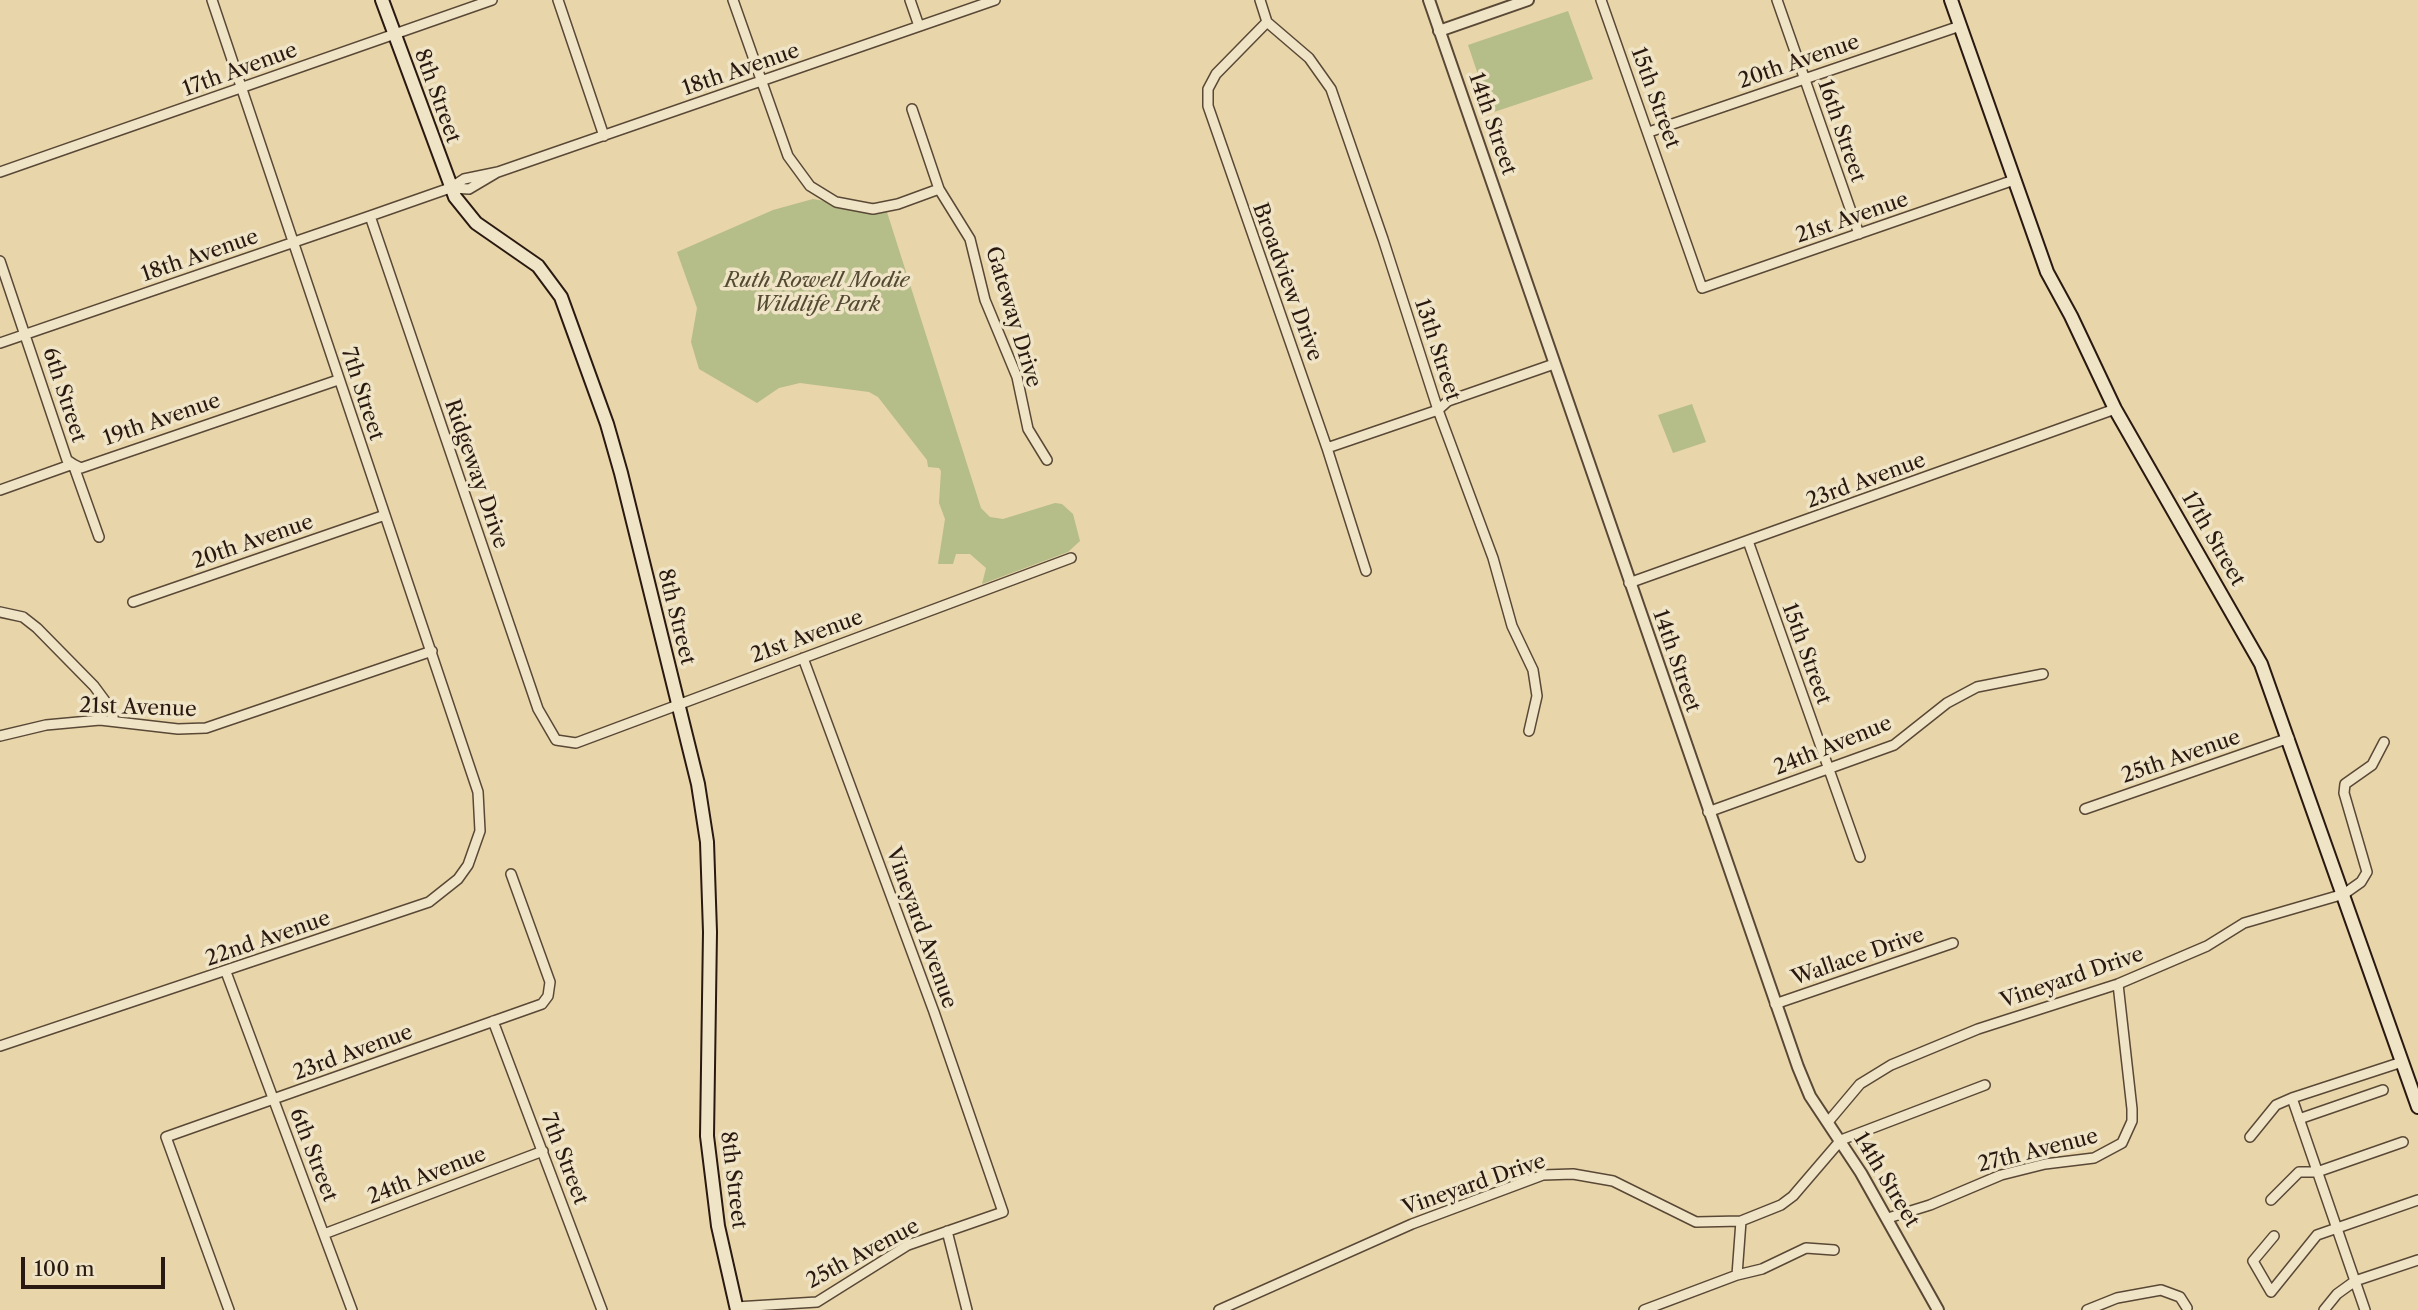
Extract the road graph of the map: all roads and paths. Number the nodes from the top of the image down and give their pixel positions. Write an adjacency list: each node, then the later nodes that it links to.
1 (212, 0): 21 (street, 7th Street)
2 (382, 0): 18 (main road, 8th Street)
3 (492, 0): 18 (street, 17th Avenue)
4 (558, 0): 24 (street)
5 (733, 0): 20 (street)
6 (910, 0): 15 (street)
7 (995, 0): 15 (street, 18th Avenue)
8 (1260, 0): 14 (street)
9 (1429, 0): 17 (street, 14th Street)
10 (1528, 0): 17 (street)
11 (1601, 0): 23 (street, 15th Street)
12 (1777, 0): 19 (street, 16th Street)
13 (1951, 0): 16 (main road, 17th Street)
14 (1267, 22): 39 (street, 13th Street); 40 (street, Broadview Drive)
15 (919, 26): 20 (street, 18th Avenue)
16 (1960, 26): 19 (street, 20th Avenue); 26 (main road, 17th Street)
17 (1439, 31): 36 (street, 14th Street)
18 (394, 34): 21 (street, 17th Avenue); 27 (main road, 8th Street)
19 (1804, 78): 23 (street, 20th Avenue); 30 (street, 16th Street)
20 (760, 82): 24 (street, 18th Avenue); 28 (street)
21 (243, 88): 25 (street, 17th Avenue); 31 (street, 7th Street)
22 (912, 109): 28 (street, Gateway Drive)
23 (1649, 132): 33 (street, 15th Street)
24 (604, 136): 27 (street, 18th Avenue)
25 (0, 172)
26 (2014, 180): 30 (street, 21st Avenue); 38 (main road, 17th Street)
27 (450, 188): 29 (street, 18th Avenue); 55 (main road, 8th Street)
28 (939, 189): 41 (street, Gateway Drive)
29 (370, 216): 31 (street, 18th Avenue); 60 (street, Ridgeway Drive)
30 (1859, 234): 33 (street, 21st Avenue)
31 (295, 242): 34 (street, 18th Avenue); 37 (street, 7th Street)
32 (0, 261): 34 (street, 6th Street)
33 (1702, 288)
34 (25, 334): 35 (street, 18th Avenue); 42 (street, 6th Street)
35 (0, 343)
36 (1554, 364): 39 (street); 49 (street, 14th Street)
37 (338, 380): 42 (street, 19th Avenue); 44 (street, 7th Street)
38 (2115, 409): 46 (street, 23rd Avenue); 59 (main road, 17th Street)
39 (1438, 410): 40 (street); 57 (street, 13th Street)
40 (1327, 448): 48 (street, Broadview Drive)
41 (1047, 460)
42 (73, 464): 43 (street, 19th Avenue); 45 (street, 6th Street)
43 (0, 490)
44 (384, 515): 50 (street, 20th Avenue); 52 (street, 7th Street)
45 (99, 537)
46 (1748, 541): 49 (street, 23rd Avenue); 62 (street, 15th Street)
47 (1071, 558): 53 (street, 21st Avenue)
48 (1366, 571)
49 (1629, 583): 65 (street, 14th Street)
50 (133, 602)
51 (0, 612): 56 (street)
52 (432, 651): 56 (street, 21st Avenue); 63 (street, 7th Street)
53 (803, 658): 55 (street, 21st Avenue); 90 (street, Vineyard Avenue)
54 (2043, 674): 62 (street, 24th Avenue)
55 (678, 704): 60 (street, 21st Avenue); 101 (main road, 8th Street)
56 (114, 720): 58 (street, 21st Avenue)
57 (1530, 731)
58 (0, 736)
59 (2289, 738): 64 (street, 25th Avenue); 68 (main road, 17th Street)
60 (556, 740)
61 (2384, 742): 68 (street)
62 (1829, 769): 65 (street, 24th Avenue); 66 (street, 15th Street)
63 (480, 798): 70 (street, 22nd Avenue)
64 (2085, 809)
65 (1708, 812): 72 (street, 14th Street)
66 (1860, 857)
67 (511, 874): 73 (street, 23rd Avenue)
68 (2344, 894): 71 (street, Vineyard Drive); 75 (main road, 17th Street)
69 (1953, 943): 72 (street, Wallace Drive)
70 (226, 972): 74 (street, 22nd Avenue); 79 (street, 6th Street)
71 (2118, 984): 82 (street, Vineyard Drive); 91 (street, 27th Avenue)
72 (1775, 1004): 82 (street, 14th Street)
73 (493, 1021): 79 (street, 23rd Avenue); 86 (street, 7th Street)
74 (0, 1046)
75 (2402, 1062): 78 (street); 80 (main road, 17th Street)
76 (1985, 1085): 84 (street)
77 (2383, 1090): 81 (street)
78 (2291, 1098): 81 (street); 83 (street)
79 (274, 1100): 95 (street, 6th Street); 103 (street, 23rd Avenue)
80 (2418, 1107)
81 (2299, 1119): 87 (street)
82 (1828, 1122): 84 (street, 14th Street)
83 (2250, 1137)
84 (1841, 1140): 91 (street, 14th Street); 92 (street, Vineyard Drive)
85 (2403, 1142): 87 (street)
86 (543, 1151): 95 (street, 24th Avenue); 105 (street, 7th Street)
87 (2317, 1172): 88 (street); 93 (street)
88 (2271, 1200)
89 (2418, 1200): 93 (street)
90 (1003, 1212): 94 (street, 25th Avenue)
91 (1888, 1218): 109 (street, 14th Street)
92 (1741, 1221): 99 (street); 107 (street, Vineyard Drive)
93 (2337, 1229): 96 (street); 100 (street)
94 (947, 1231): 101 (street, 25th Avenue); 106 (street)
95 (324, 1234): 104 (street, 6th Street)
96 (2274, 1236)
97 (1834, 1250): 99 (street)
98 (2418, 1260): 100 (street)
99 (1737, 1275): 108 (street)
100 (2355, 1281): 111 (street); 112 (street)
101 (737, 1308)
102 (2187, 1308): 110 (street)
103 (229, 1310)
104 (352, 1310)
105 (602, 1310)
106 (967, 1310)
107 (1219, 1310)
108 (1644, 1310)
109 (1938, 1310)
110 (2087, 1310)
111 (2324, 1310)
112 (2365, 1310)

